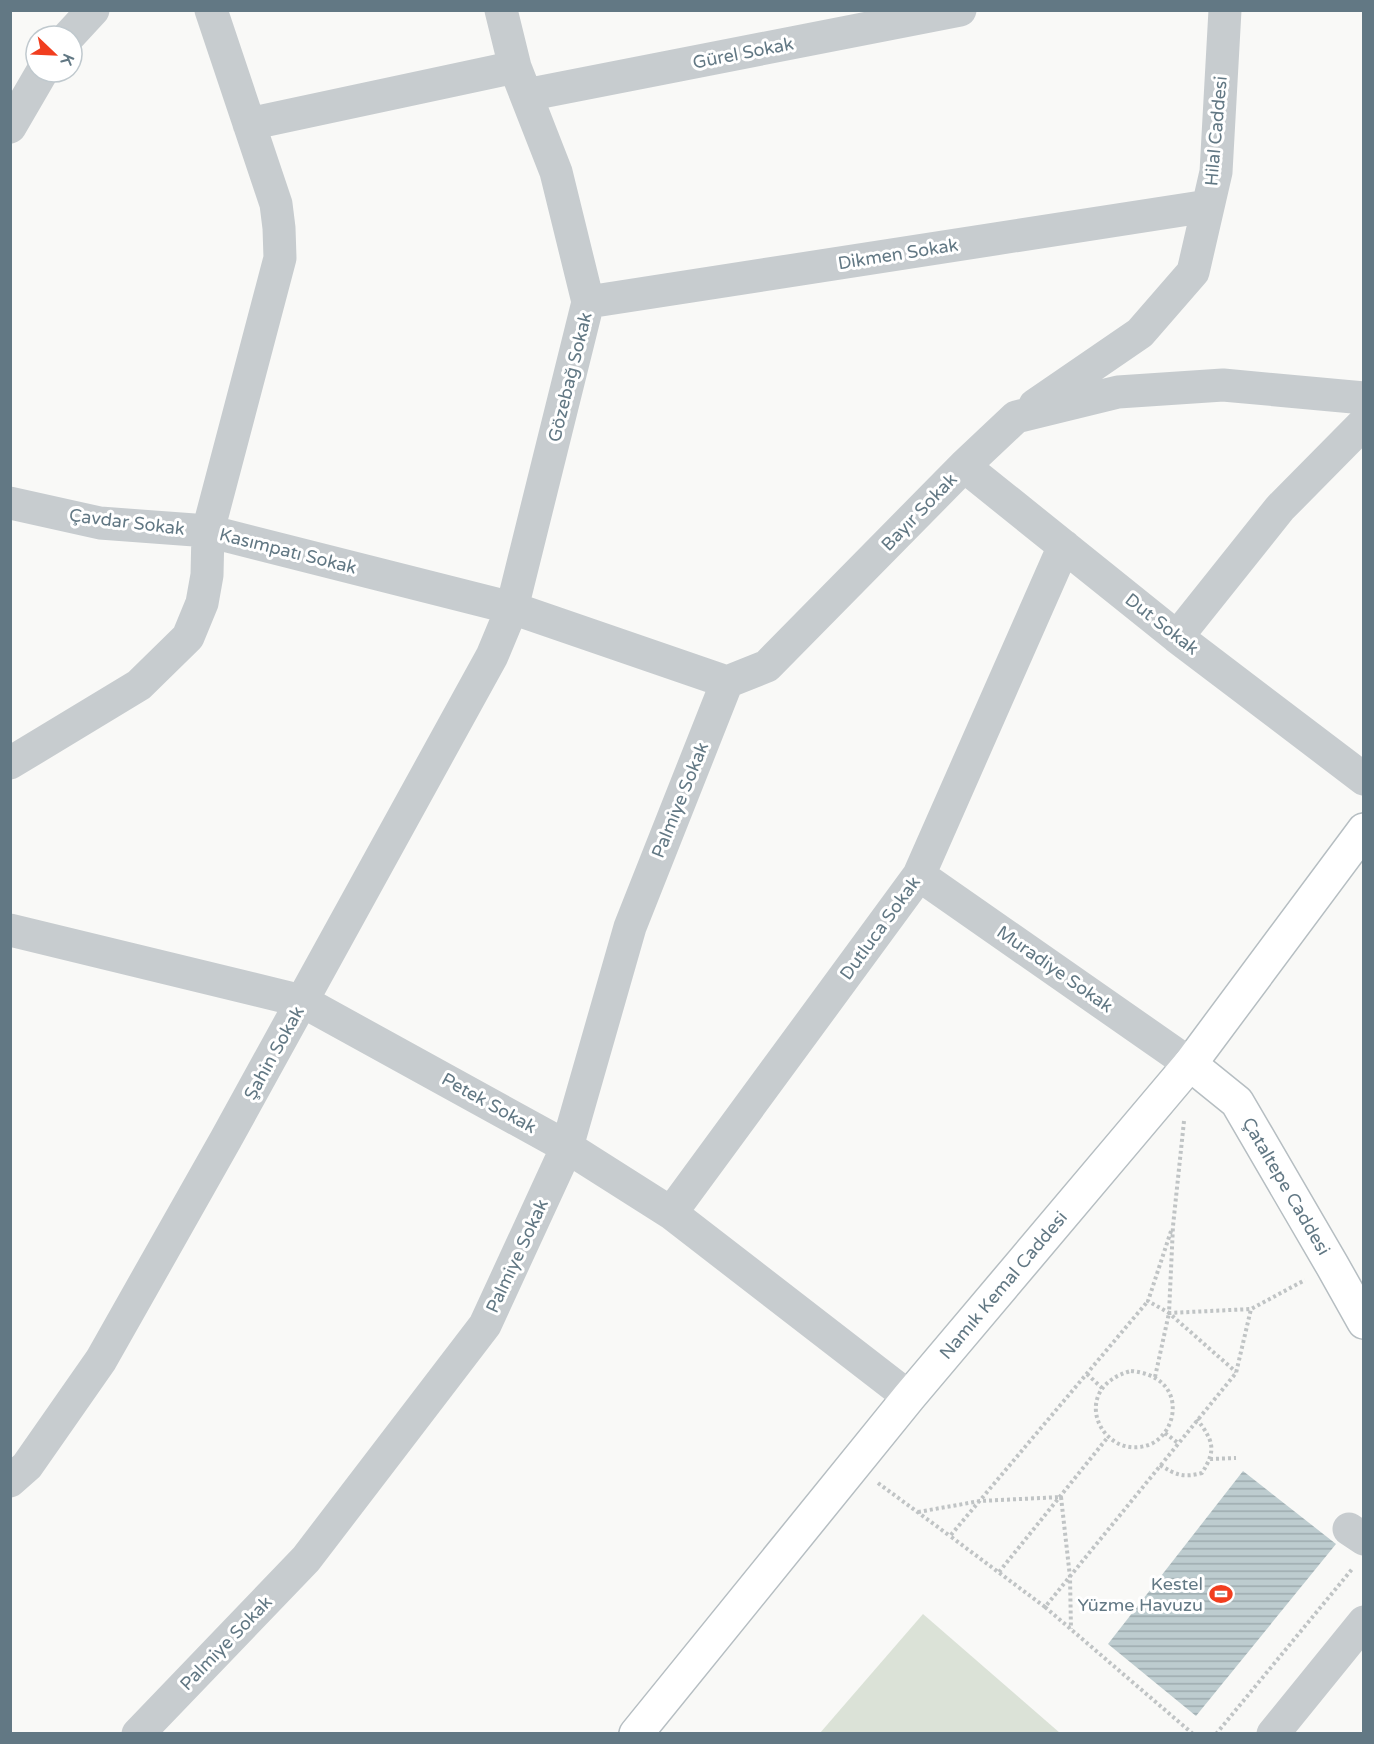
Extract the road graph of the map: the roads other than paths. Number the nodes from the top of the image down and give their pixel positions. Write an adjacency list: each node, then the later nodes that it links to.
1 (93, 10): 6 (street)
2 (211, 10): 9 (street)
3 (501, 10): 7 (street, Gözebağ Sokak)
4 (960, 10): 7 (street, Gürel Sokak)
5 (1225, 10): 11 (street, Hilal Caddesi)
6 (80, 24)
7 (521, 81): 9 (street, Gürel Sokak); 12 (street, Gözebağ Sokak)
8 (35, 84): 10 (street)
9 (249, 124): 18 (street)
10 (10, 126)
11 (1208, 206): 12 (street, Dikmen Sokak); 14 (street, Hilal Caddesi)
12 (588, 302): 20 (street, Gözebağ Sokak)
13 (1364, 398): 14 (street, Bayır Sokak)
14 (1016, 417): 16 (street, Bayır Sokak)
15 (1364, 423): 21 (street)
16 (964, 466): 19 (street, Dut Sokak); 22 (street, Bayır Sokak)
17 (10, 504): 18 (street, Çavdar Sokak)
18 (208, 531): 20 (street, Kasımpatı Sokak); 23 (street, Kasımpatı Sokak)
19 (1064, 546): 21 (street, Dut Sokak); 26 (street, Dutluca Sokak)
20 (512, 608): 22 (street); 28 (street, Şahin Sokak)
21 (1177, 637): 24 (street, Dut Sokak)
22 (727, 682): 30 (street, Palmiye Sokak)
23 (10, 763)
24 (1364, 779)
25 (1364, 830): 29 (main road, Namık Kemal Caddesi)
26 (920, 875): 29 (street, Muradiye Sokak); 31 (street, Dutluca Sokak)
27 (10, 930): 28 (street, Petek Sokak)
28 (302, 1001): 30 (street, Petek Sokak); 34 (street, Şahin Sokak)
29 (1190, 1064): 32 (main road, Çataltepe Caddesi); 33 (main road, Namık Kemal Caddesi)
30 (567, 1147): 31 (street, Petek Sokak); 36 (street, Palmiye Sokak)
31 (671, 1213): 33 (street, Petek Sokak)
32 (1364, 1323)
33 (909, 1397): 37 (main road, Namık Kemal Caddesi)
34 (10, 1481)
35 (1364, 1622): 38 (street)
36 (138, 1734)
37 (636, 1734)
38 (1273, 1734)

